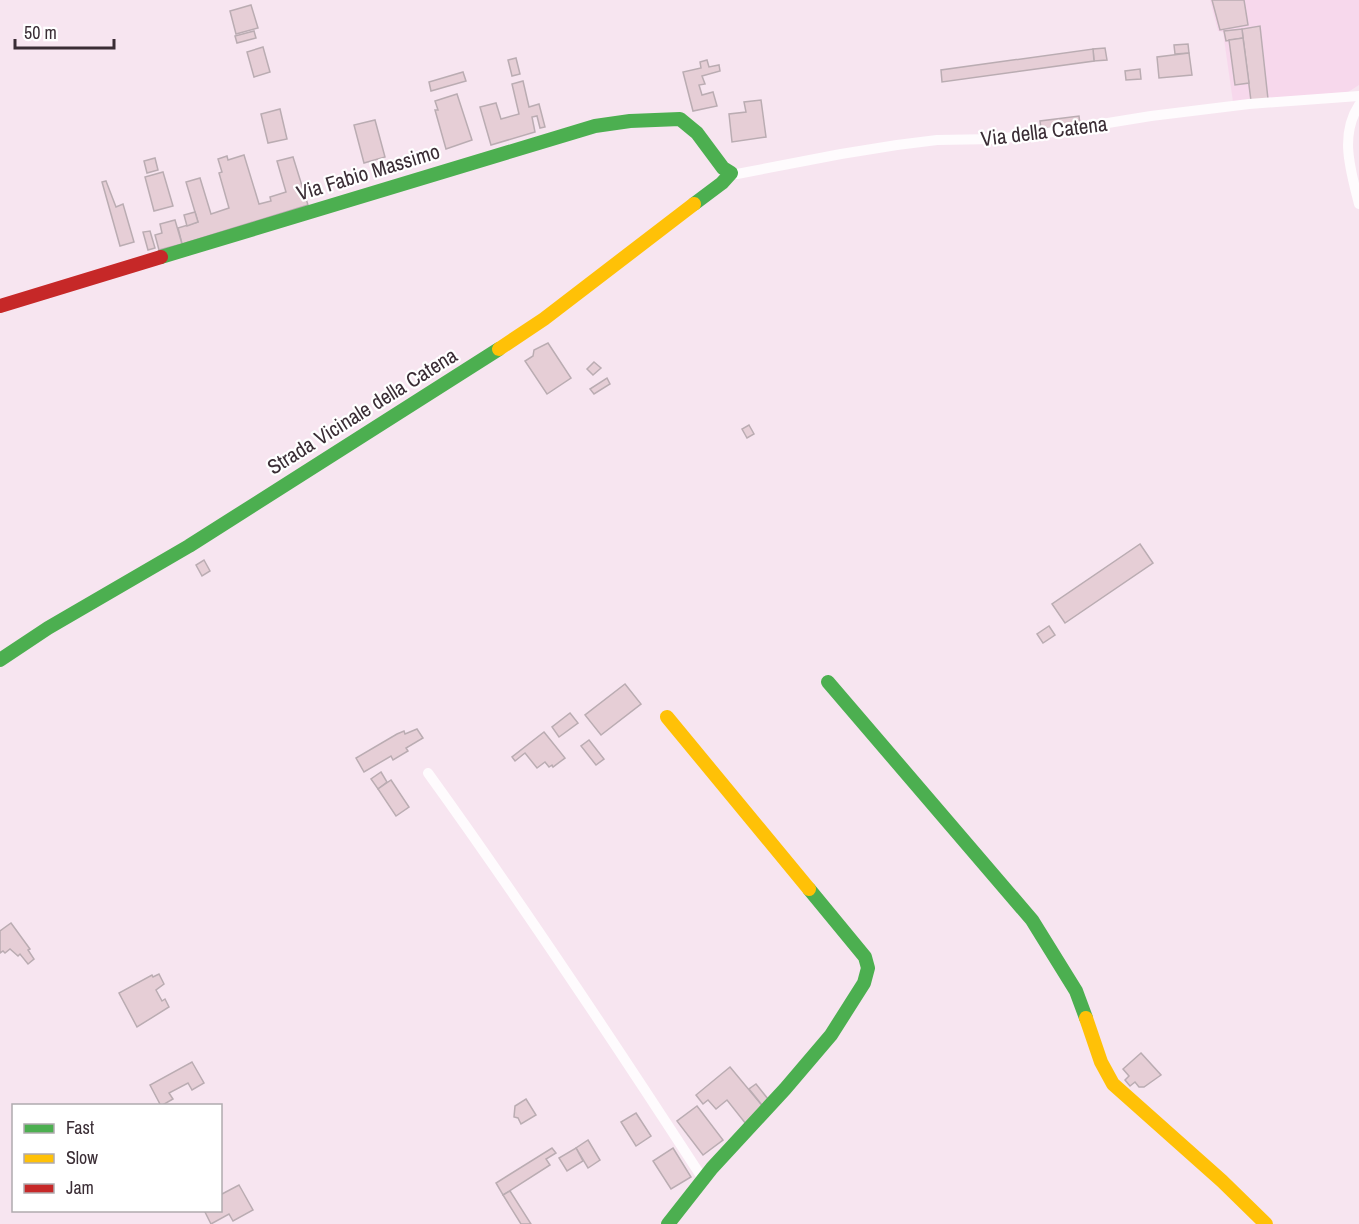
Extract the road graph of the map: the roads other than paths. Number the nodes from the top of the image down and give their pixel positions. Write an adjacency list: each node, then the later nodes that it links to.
1 (1359, 96): 3 (street, Via della Catena)
2 (1359, 105): 4 (street)
3 (731, 173): 5 (street, Via Fabio Massimo); 6 (street, Strada Vicinale della Catena)
4 (1359, 204)
5 (0, 306)
6 (0, 660)
7 (828, 682): 12 (street)
8 (667, 717): 10 (street)
9 (428, 773): 10 (street)
10 (703, 1179): 11 (street)
11 (668, 1224)
12 (1266, 1224)

